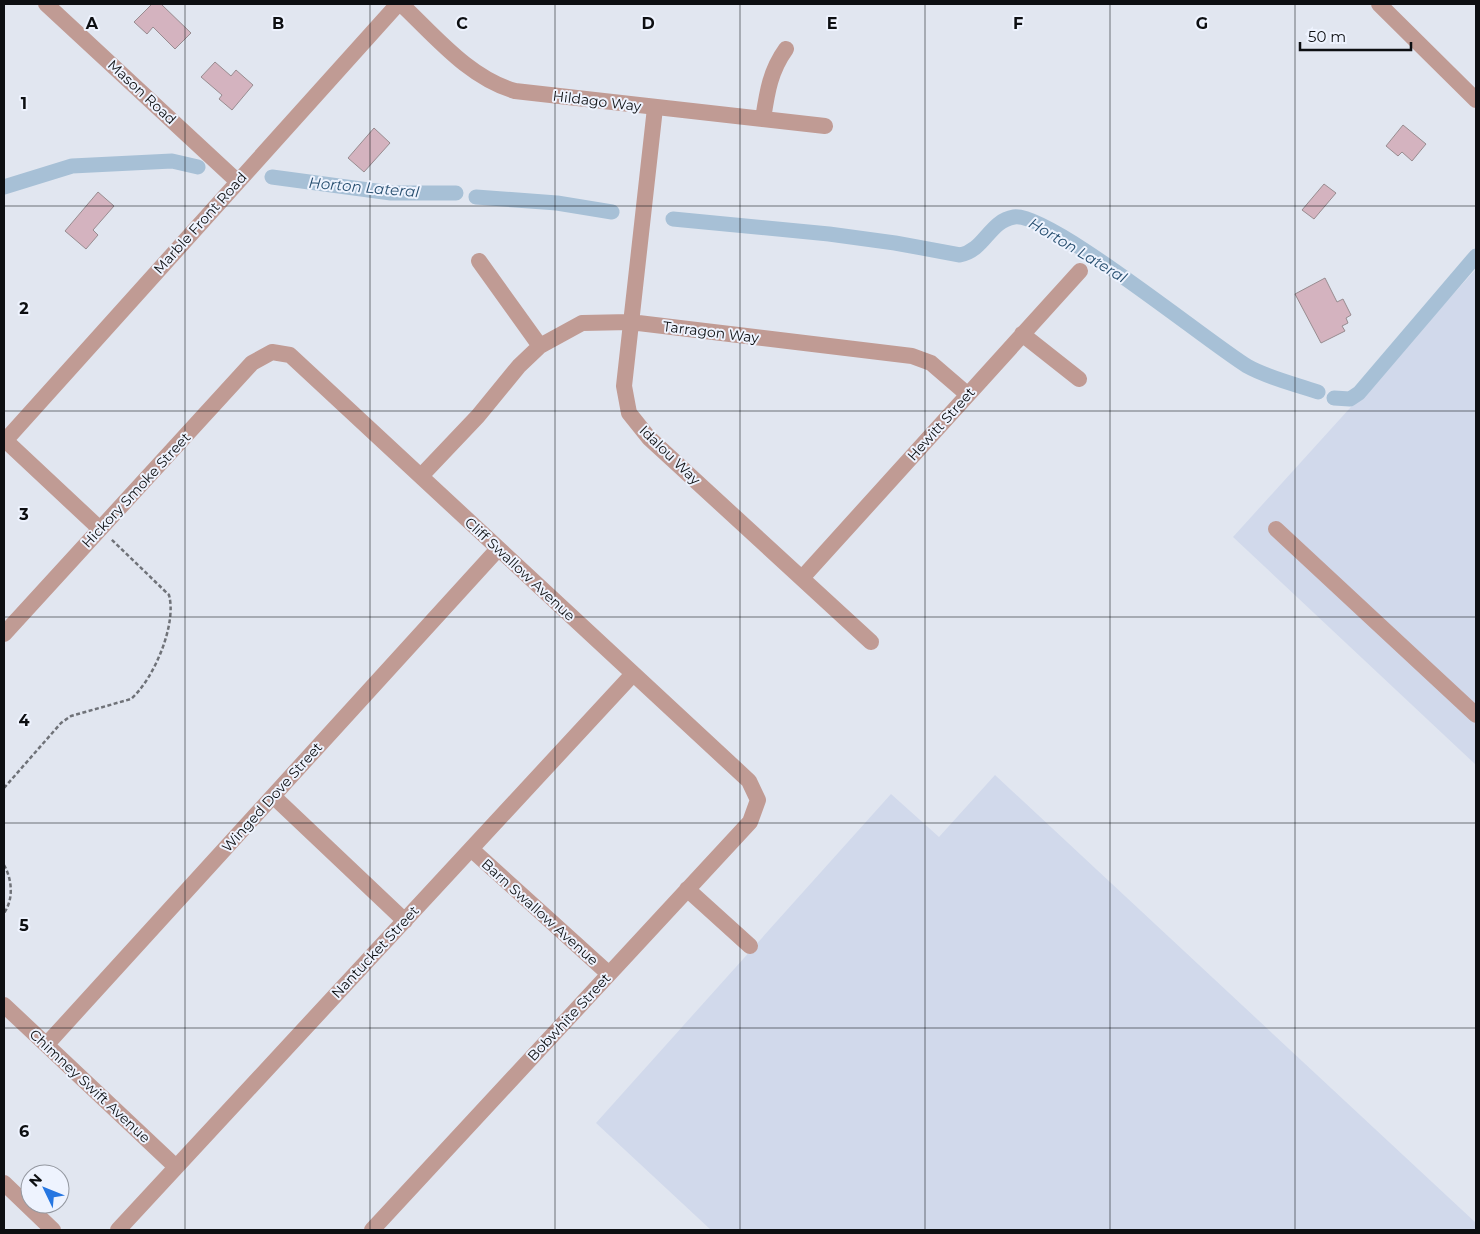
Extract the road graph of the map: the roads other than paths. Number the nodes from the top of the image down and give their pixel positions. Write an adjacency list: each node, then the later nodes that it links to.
1 (46, 4): 9 (street, Mason Road)
2 (399, 4): 6 (street, Hildago Way); 9 (street, Marble Front Road)
3 (1379, 4): 5 (street)
4 (786, 49): 7 (street)
5 (1476, 100)
6 (655, 108): 7 (street, Hildago Way); 12 (street, Idalou Way)
7 (763, 120): 8 (street, Hildago Way)
8 (824, 126)
9 (237, 181): 18 (street, Marble Front Road)
10 (479, 261): 14 (street)
11 (1080, 271): 13 (street, Hewitt Street)
12 (630, 322): 14 (street, Tarragon Way); 17 (street, Tarragon Way); 23 (street, Idalou Way)
13 (1022, 334): 16 (street); 17 (street, Hewitt Street)
14 (540, 346): 19 (street, Tarragon Way)
15 (272, 352): 19 (street, Cliff Swallow Avenue); 21 (street, Hickory Smoke Street)
16 (1078, 379)
17 (967, 394): 23 (street, Hewitt Street)
18 (5, 441): 21 (street)
19 (421, 476): 22 (street, Cliff Swallow Avenue)
20 (1276, 529): 27 (street)
21 (104, 533): 24 (street, Hickory Smoke Street)
22 (498, 550): 26 (street, Cliff Swallow Avenue); 28 (street, Winged Dove Street)
23 (802, 578): 25 (street, Idalou Way)
24 (4, 634)
25 (871, 642)
26 (633, 674): 29 (street, Cliff Swallow Avenue); 30 (street, Nantucket Street)
27 (1476, 715)
28 (273, 796): 32 (street); 36 (street, Winged Dove Street)
29 (758, 800): 31 (street, Bobwhite Street)
30 (471, 849): 32 (street, Nantucket Street); 34 (street, Barn Swallow Avenue)
31 (688, 889): 33 (street); 34 (street, Bobwhite Street)
32 (405, 921): 37 (street, Nantucket Street)
33 (750, 946)
34 (609, 974): 41 (street, Bobwhite Street)
35 (4, 1006): 36 (street, Chimney Swift Avenue)
36 (47, 1044): 37 (street, Chimney Swift Avenue)
37 (176, 1167): 40 (street, Nantucket Street)
38 (4, 1184): 39 (street)
39 (53, 1230)
40 (118, 1230)
41 (372, 1230)

